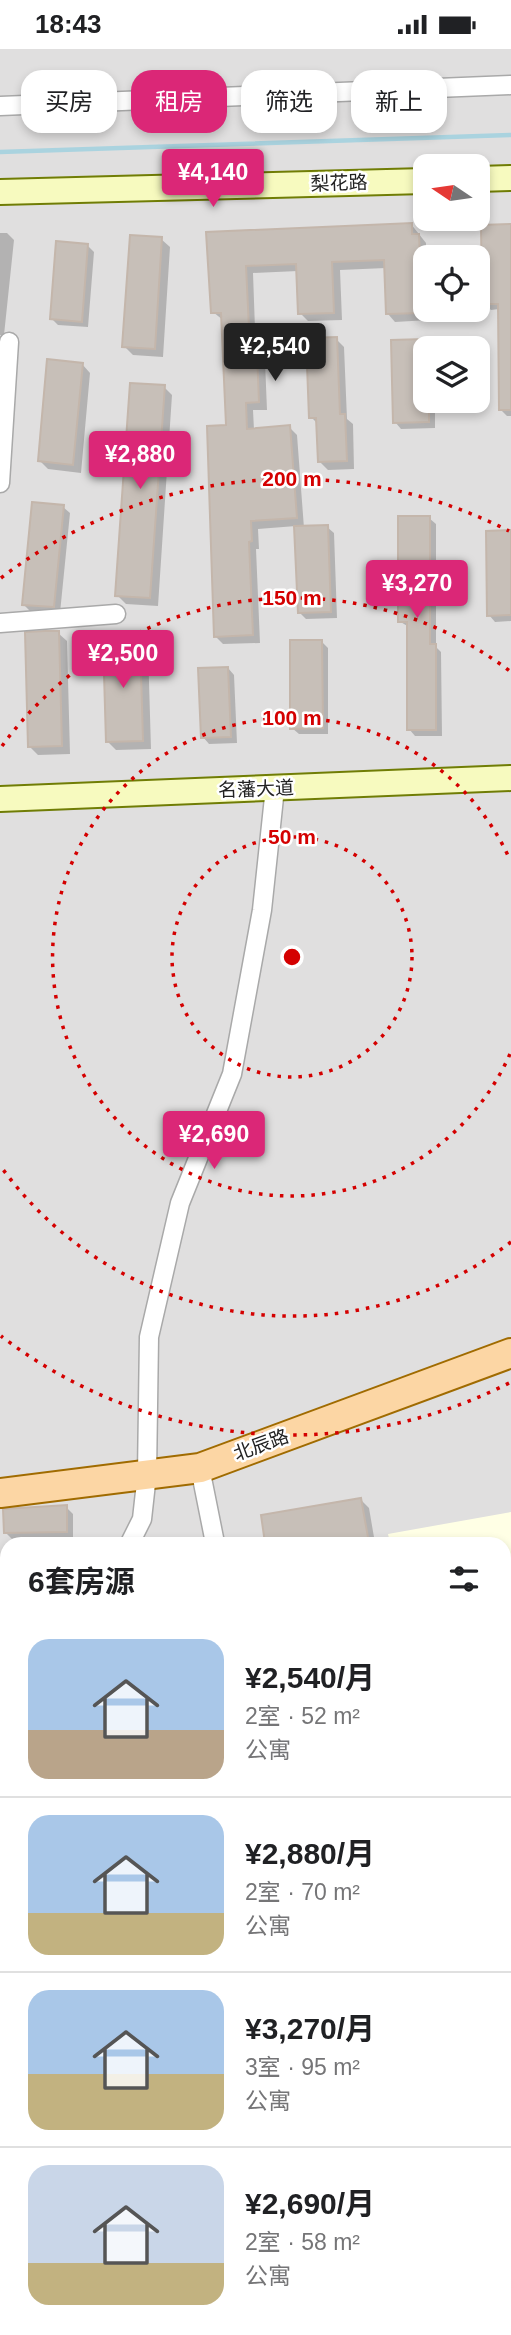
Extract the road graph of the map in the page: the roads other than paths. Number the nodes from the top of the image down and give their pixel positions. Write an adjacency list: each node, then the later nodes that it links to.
1 (511, 85): 2 (street)
2 (0, 106)
3 (511, 178): 4 (main road)
4 (490, 179)
5 (413, 181): 6 (main road, 梨花路)
6 (0, 192)
7 (9, 342): 8 (street)
8 (0, 483)
9 (117, 614): 10 (street)
10 (0, 623)
11 (511, 778): 12 (main road, 名藩大道)
12 (275, 788): 13 (main road, 名藩大道); 16 (street)
13 (0, 799)
14 (511, 1353): 15 (main road, 北辰路)
15 (200, 1468): 16 (main road, 北辰路); 19 (street)
16 (148, 1474): 17 (main road, 北辰路); 18 (street)
17 (0, 1493)
18 (133, 1537)
19 (214, 1537)

